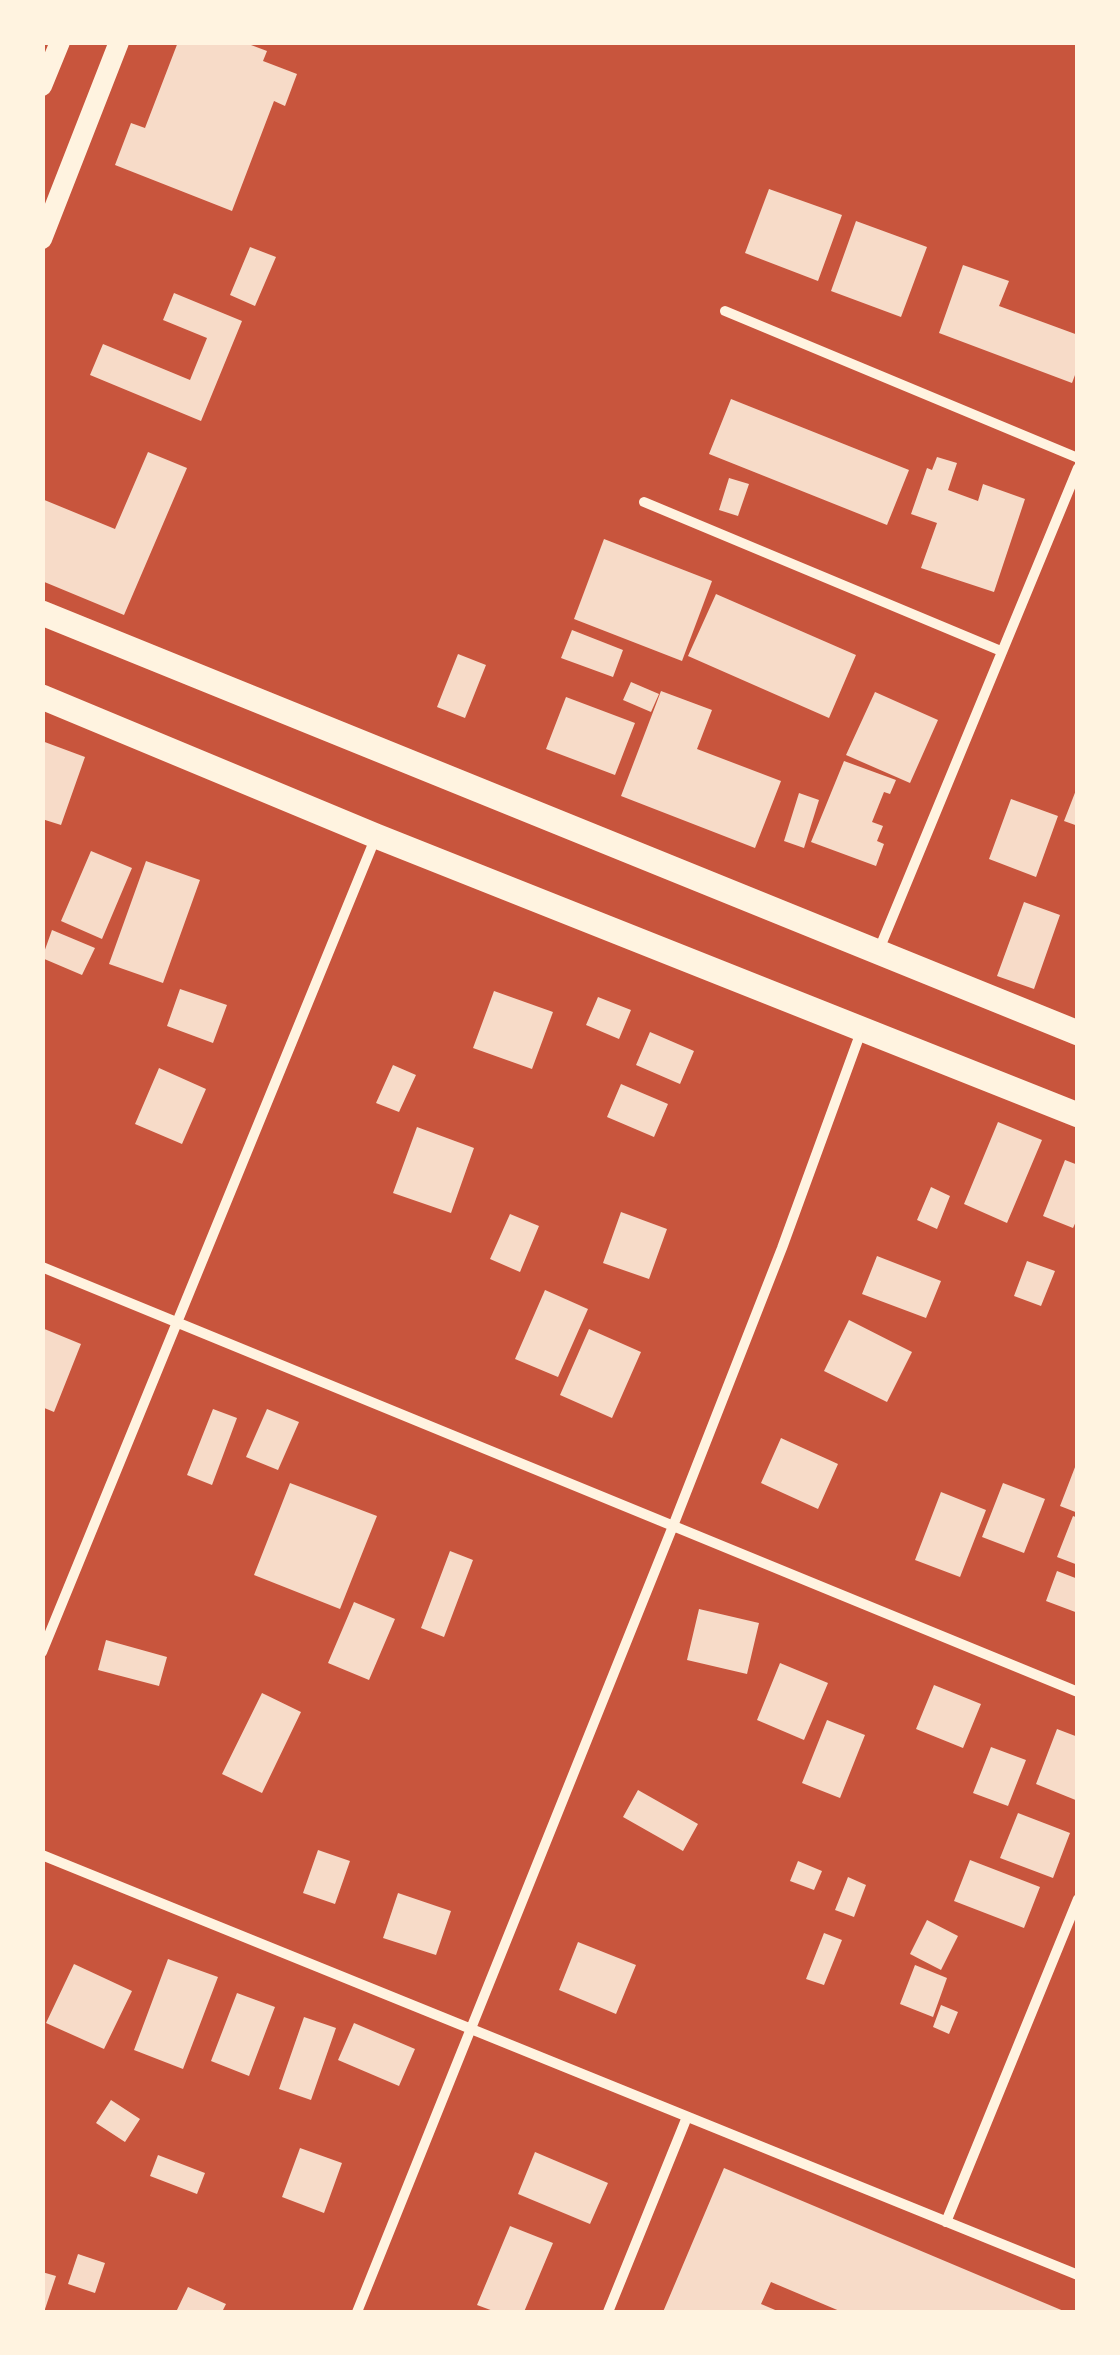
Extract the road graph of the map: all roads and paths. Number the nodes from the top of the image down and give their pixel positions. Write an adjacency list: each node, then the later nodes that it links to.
1 (60, 42): 3 (main road)
2 (119, 42): 4 (main road)
3 (42, 86)
4 (42, 240)
5 (724, 311): 6 (street)
6 (1078, 458)
7 (1078, 468): 10 (street)
8 (644, 502): 10 (street)
9 (42, 612): 13 (main road)
10 (1001, 651): 13 (street)
11 (42, 697): 12 (main road)
12 (376, 836): 14 (main road); 18 (street)
13 (878, 952): 15 (main road)
14 (862, 1028): 16 (main road); 19 (street)
15 (1078, 1033)
16 (1078, 1115)
17 (42, 1267): 18 (street)
18 (176, 1322): 19 (street); 20 (street)
19 (673, 1526): 21 (street); 24 (street)
20 (42, 1652)
21 (1078, 1692)
22 (42, 1856): 24 (street)
23 (1078, 1899): 26 (street)
24 (471, 2029): 25 (street); 28 (street)
25 (687, 2117): 26 (street); 29 (street)
26 (946, 2222): 27 (street)
27 (1078, 2275)
28 (357, 2312)
29 (608, 2312)

